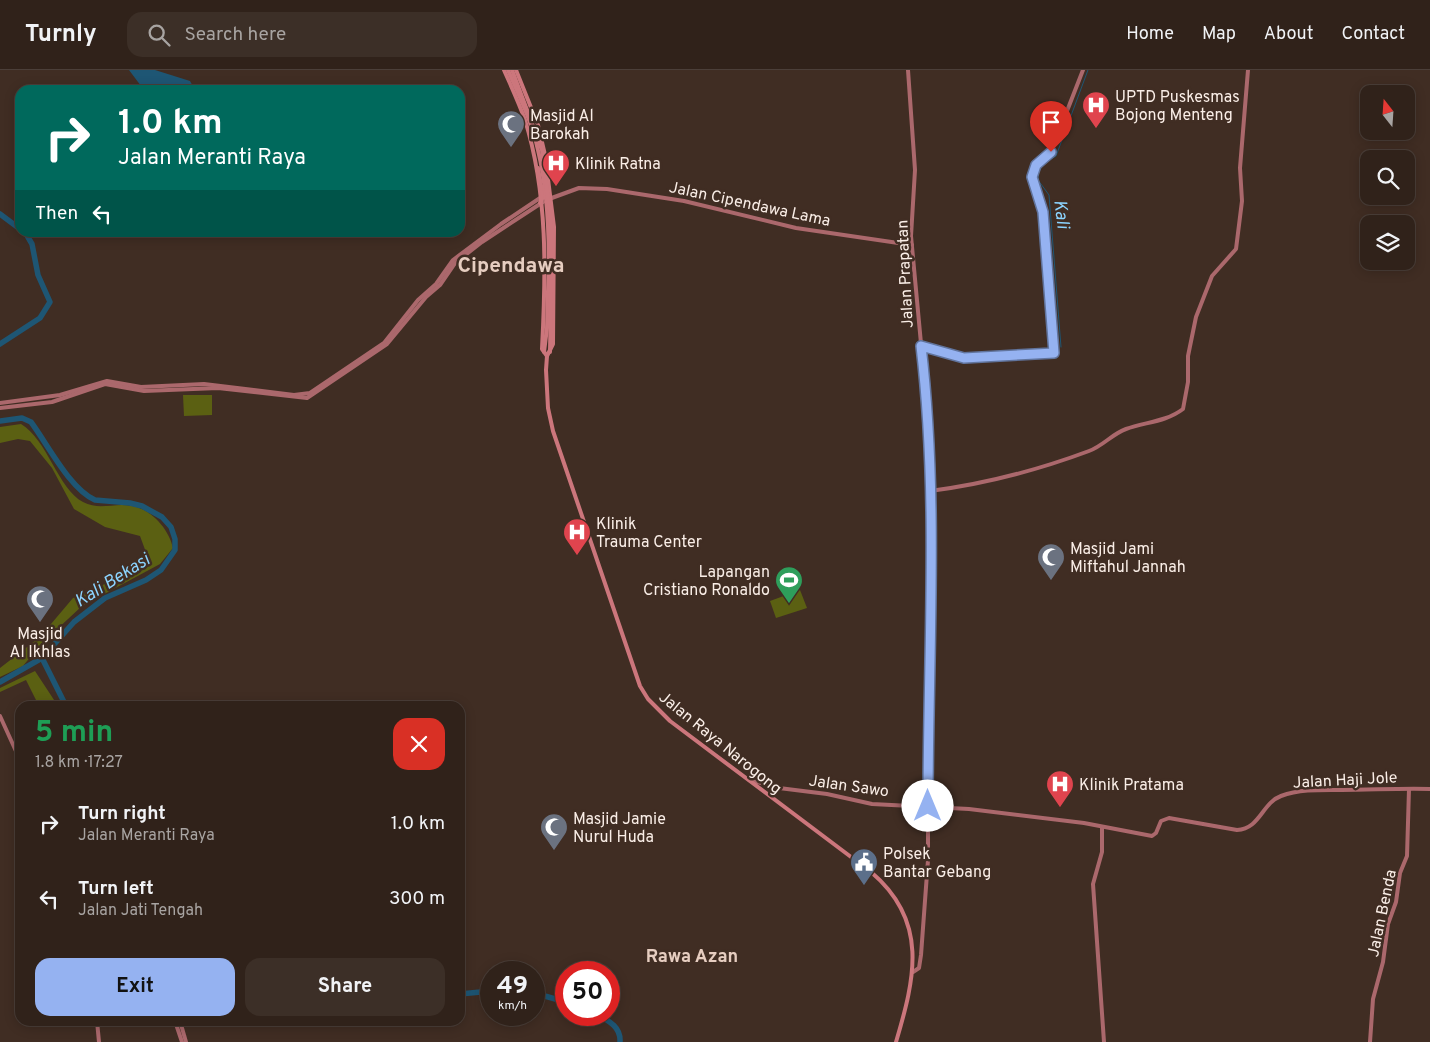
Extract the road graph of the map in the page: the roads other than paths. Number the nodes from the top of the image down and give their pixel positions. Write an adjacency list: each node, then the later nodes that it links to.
1 (504, 70): 8 (main road, Jalan Raya Narogong)
2 (510, 70): 15 (main road, bridge)
3 (516, 70): 7 (main road, Jalan Raya Narogong)
4 (908, 70): 13 (main road, Jalan Prapatan)
5 (1083, 70): 14 (main road)
6 (1248, 70): 21 (main road)
7 (544, 146): 8 (main road); 9 (main road, Jalan Raya Narogong)
8 (534, 150): 9 (main road, Jalan Raya Narogong)
9 (547, 197): 10 (main road, Jalan Raya Narogong); 11 (main road, Jalan Cipendawa Lama); 12 (main road); 13 (main road, Jalan Cipendawa Lama); 15 (main road, Jalan Raya Narogong)
10 (540, 203): 11 (main road); 12 (main road, Jalan Raya Narogong)
11 (502, 225): 16 (main road)
12 (543, 229): 15 (main road, Jalan Raya Narogong)
13 (912, 244): 14 (main road, Jalan Prapatan)
14 (921, 346): 21 (main road, Jalan Prapatan)
15 (547, 354): 24 (main road, Jalan Raya Narogong)
16 (200, 386): 17 (main road); 19 (main road)
17 (35, 398): 18 (main road); 19 (main road)
18 (0, 402)
19 (36, 404): 20 (main road)
20 (0, 408)
21 (930, 491): 27 (main road, Jalan Prapatan)
22 (0, 716): 23 (main road)
23 (15, 749)
24 (747, 780): 27 (main road, Jalan Sawo); 29 (main road, Jalan Raya Narogong)
25 (1409, 789): 26 (main road, Jalan Haji Jole); 28 (main road, Jalan Haji Jole); 38 (main road, Jalan Benda)
26 (1430, 789)
27 (928, 806): 28 (main road, Jalan Haji Jole); 29 (main road)
28 (1102, 827): 37 (main road)
29 (913, 972): 36 (main road, Jalan Raya Narogong)
30 (97, 1026): 33 (main road)
31 (177, 1026): 34 (main road)
32 (181, 1026): 35 (main road)
33 (98, 1042)
34 (182, 1042)
35 (186, 1042)
36 (896, 1042)
37 (1104, 1042)
38 (1370, 1042)

